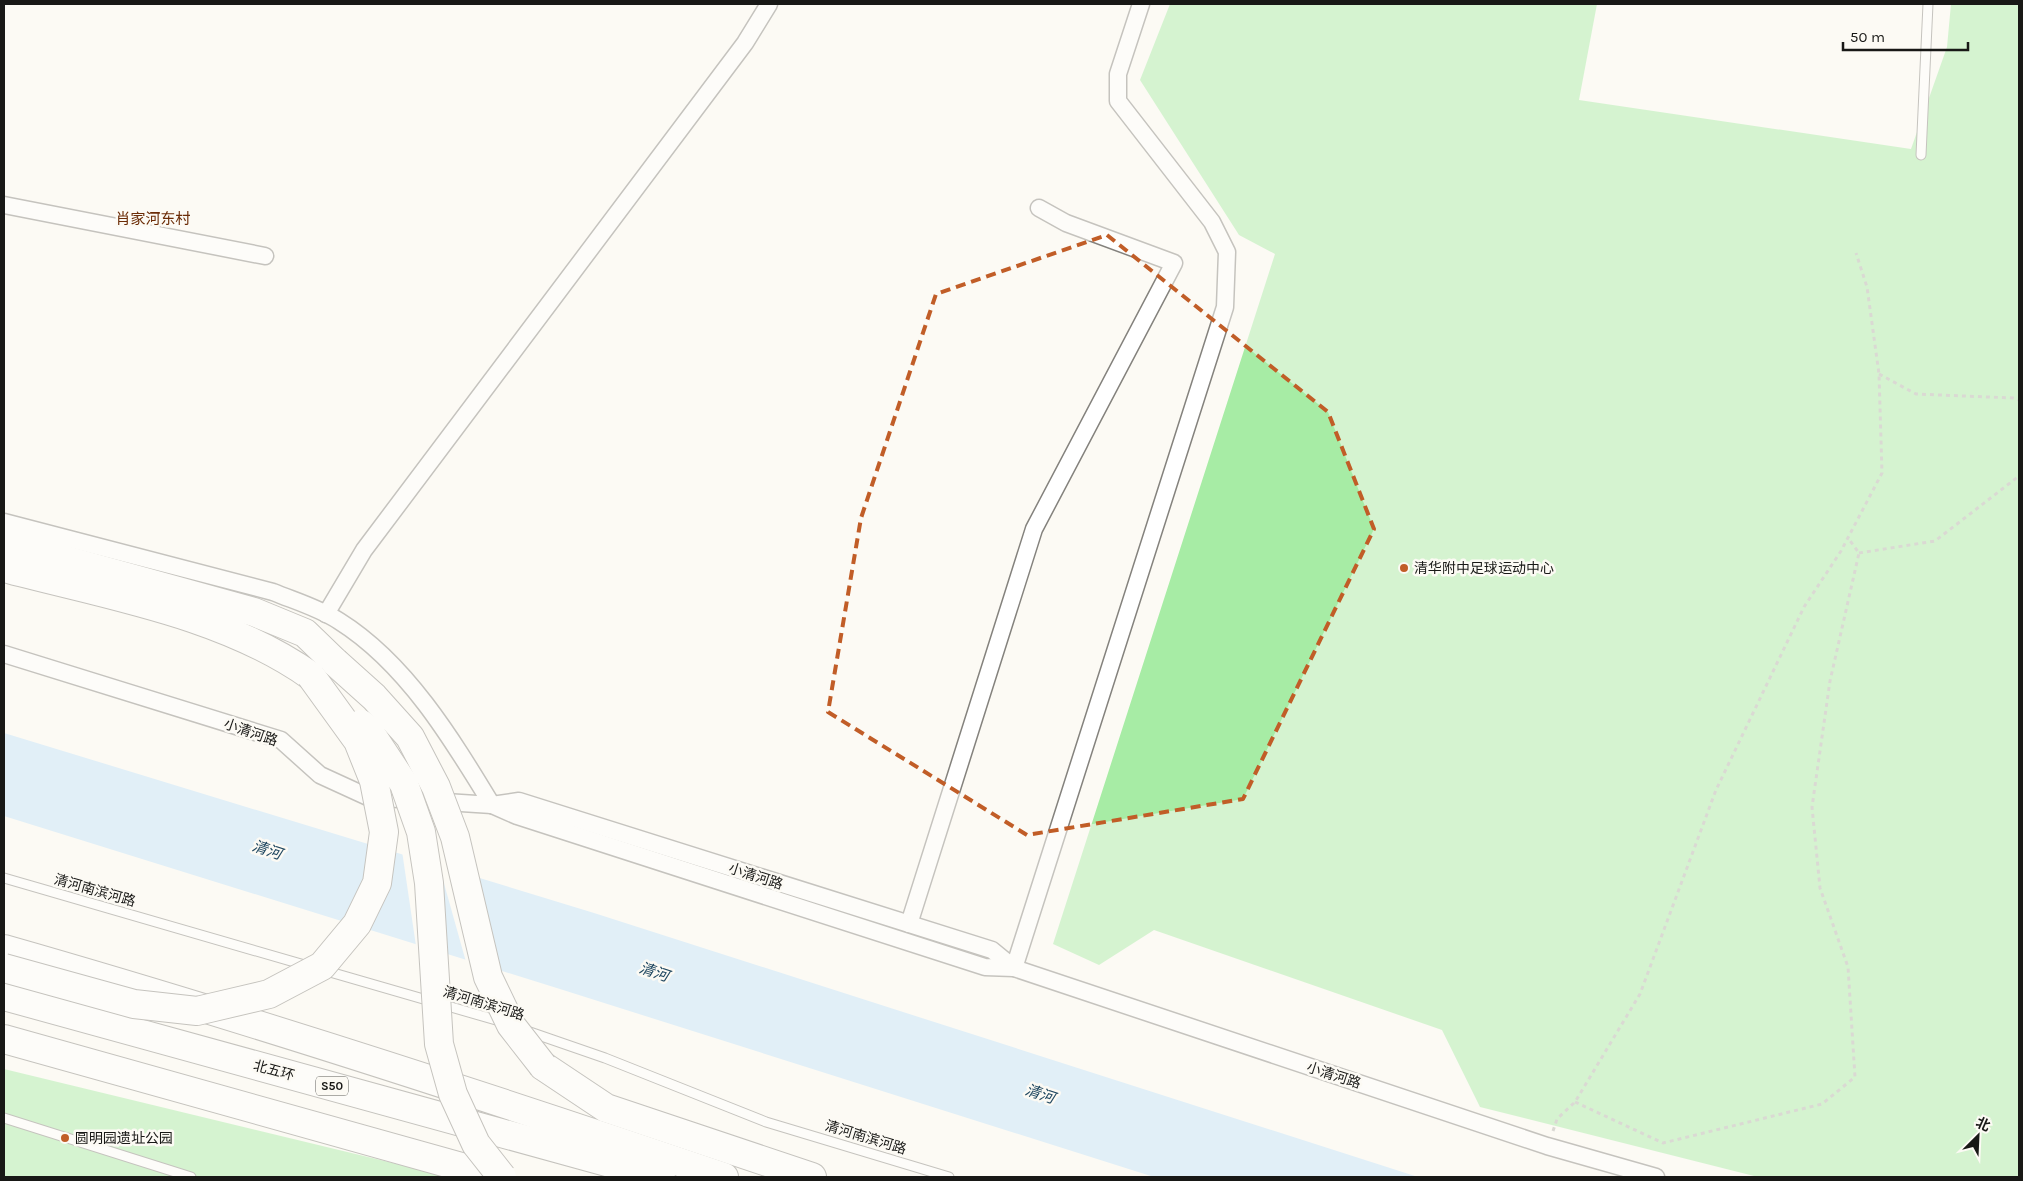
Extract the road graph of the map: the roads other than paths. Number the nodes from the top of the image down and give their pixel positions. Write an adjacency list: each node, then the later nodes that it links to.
1 (769, 4): 11 (street)
2 (1141, 4): 19 (street)
3 (1928, 4): 4 (lane)
4 (1921, 155)
5 (4, 205): 7 (street)
6 (1039, 208): 16 (street)
7 (265, 256)
8 (4, 522): 11 (street)
9 (4, 543): 30 (highway, bridge)
10 (4, 568): 13 (highway)
11 (326, 614): 14 (street)
12 (4, 654): 14 (street, 小清河路)
13 (311, 676): 18 (highway, bridge); 27 (highway, bridge)
14 (492, 805): 16 (street, 小清河路); 19 (street, 小清河路)
15 (4, 878): 31 (lane, 清河南滨河路)
16 (909, 924): 19 (street, 小清河路)
17 (4, 949): 29 (highway)
18 (4, 968)
19 (1014, 968): 32 (street, 小清河路)
20 (4, 996): 28 (highway, 北五环 / S50)
21 (4, 1039): 23 (highway)
22 (4, 1045): 23 (highway)
23 (129, 1074): 26 (highway)
24 (4, 1118): 25 (lane)
25 (191, 1177)
26 (497, 1177)
27 (502, 1177)
28 (661, 1177)
29 (724, 1177)
30 (812, 1177)
31 (949, 1177)
32 (1656, 1177)

